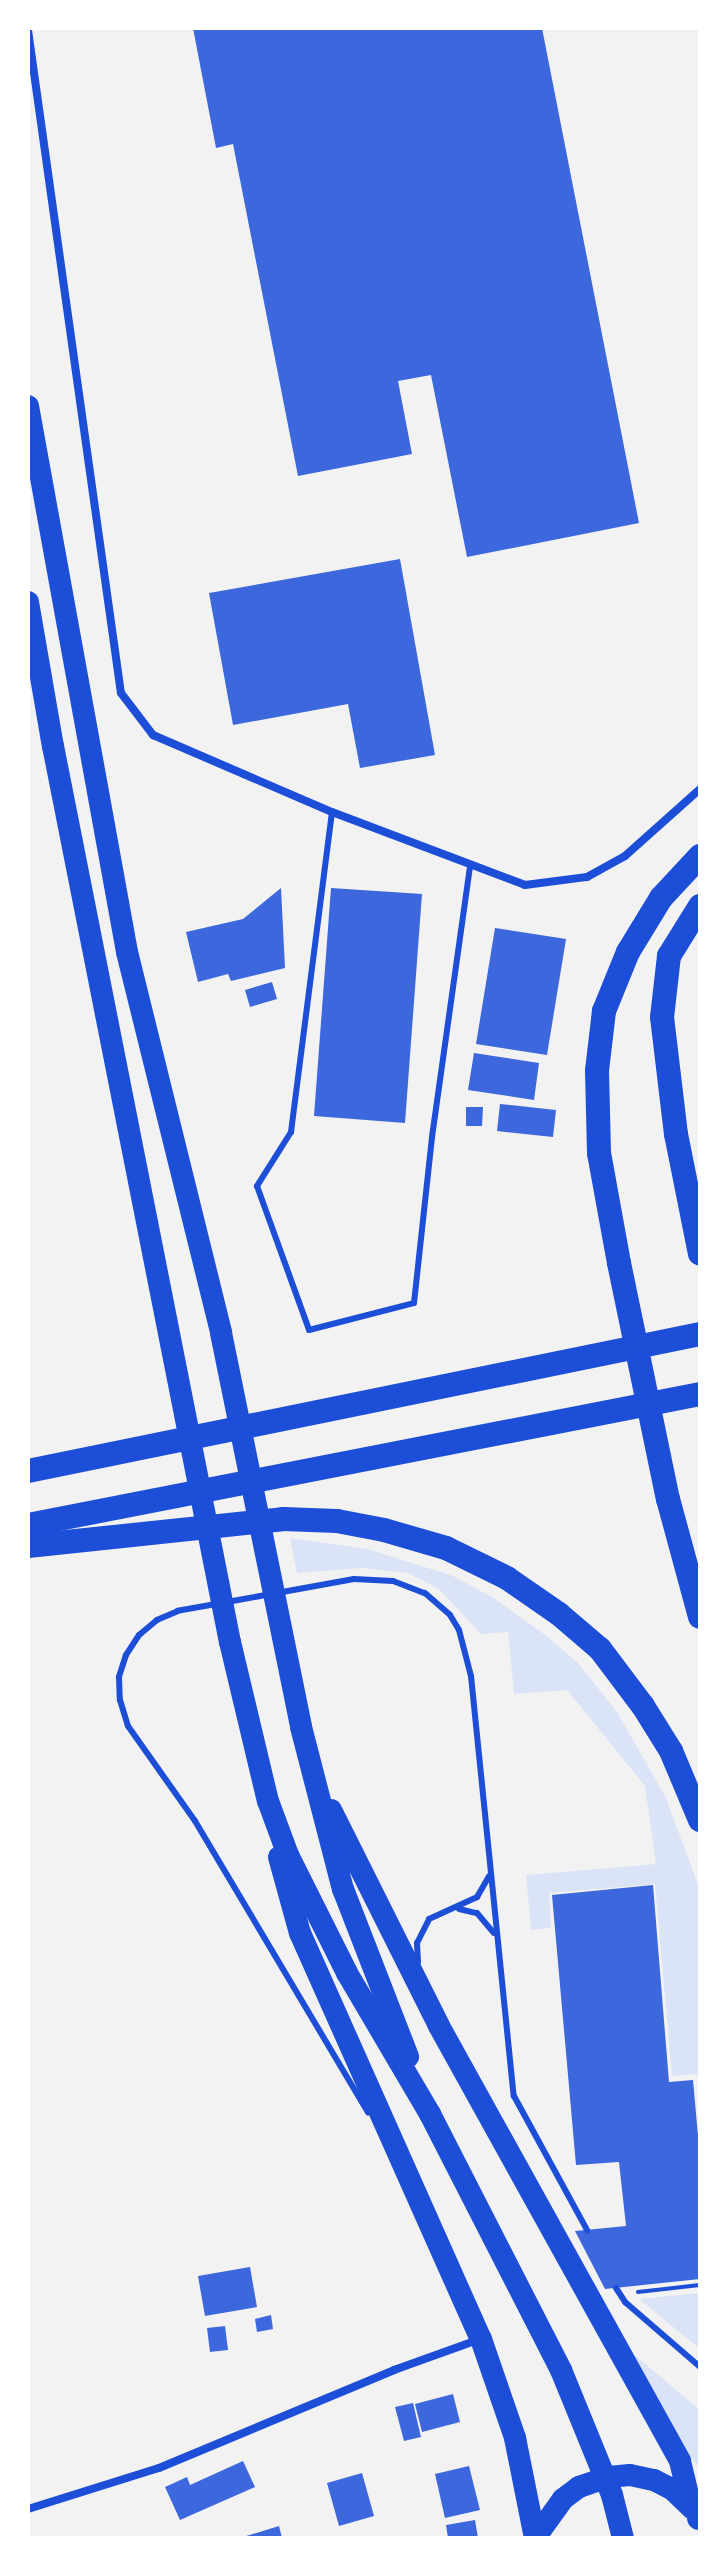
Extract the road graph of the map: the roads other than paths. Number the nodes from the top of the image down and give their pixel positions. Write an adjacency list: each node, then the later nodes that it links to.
1 (28, 30): 5 (street)
2 (28, 406): 18 (highway)
3 (28, 602): 19 (highway)
4 (700, 789): 7 (street)
5 (332, 812): 7 (street); 7 (lane)
6 (700, 856): 17 (highway)
7 (470, 865)
8 (700, 906): 9 (highway)
9 (699, 1248)
10 (700, 1324): 12 (highway)
11 (700, 1334): 12 (highway)
12 (598, 1354): 14 (highway)
13 (700, 1394): 15 (highway)
14 (28, 1471)
15 (28, 1525)
16 (28, 1546): 20 (highway)
17 (700, 1617)
18 (311, 1768): 24 (highway); 25 (highway)
19 (268, 1801): 25 (highway); 26 (highway)
20 (700, 1820)
21 (490, 1862): 22 (lane); 23 (lane); 26 (lane)
22 (453, 1908): 23 (lane); 24 (lane)
23 (497, 1944): 27 (lane)
24 (439, 2026): 32 (highway)
25 (430, 2114): 34 (highway)
26 (419, 2198): 29 (highway)
27 (587, 2230)
28 (617, 2290): 30 (lane)
29 (481, 2339): 31 (street); 33 (highway)
30 (700, 2367)
31 (28, 2509)
32 (698, 2516): 33 (highway)
33 (535, 2538)
34 (623, 2538)

